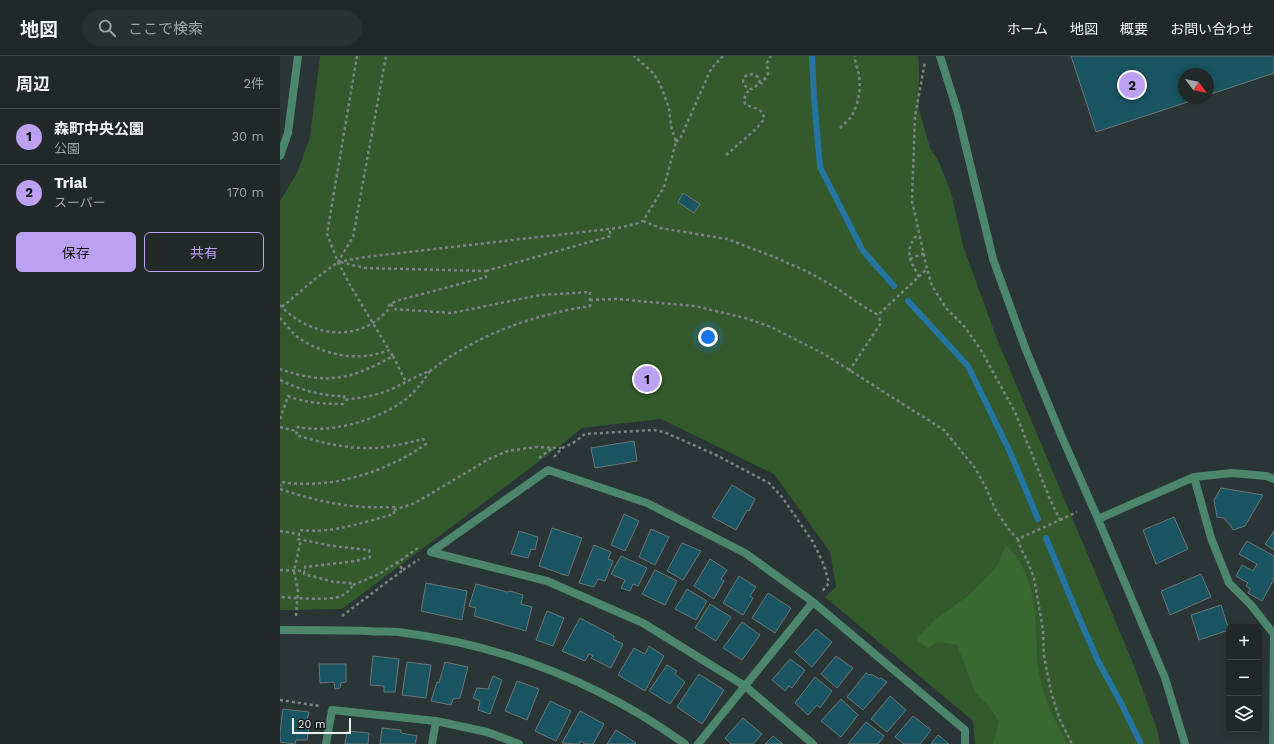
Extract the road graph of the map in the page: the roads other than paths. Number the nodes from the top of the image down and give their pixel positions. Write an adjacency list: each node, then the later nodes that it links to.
1 (298, 56): 3 (street)
2 (940, 56): 6 (street)
3 (280, 156)
4 (1194, 477): 5 (street); 6 (street); 9 (street)
5 (1274, 479)
6 (1098, 519): 19 (street)
7 (814, 602): 10 (street); 10 (street); 18 (street)
8 (280, 630): 15 (street)
9 (1274, 633): 20 (street)
10 (745, 686): 16 (street); 17 (street)
11 (436, 721): 12 (street); 13 (street); 14 (street)
12 (326, 744)
13 (432, 744)
14 (519, 744)
15 (685, 744)
16 (698, 744)
17 (813, 744)
18 (965, 744)
19 (1185, 744)
20 (1273, 744)

